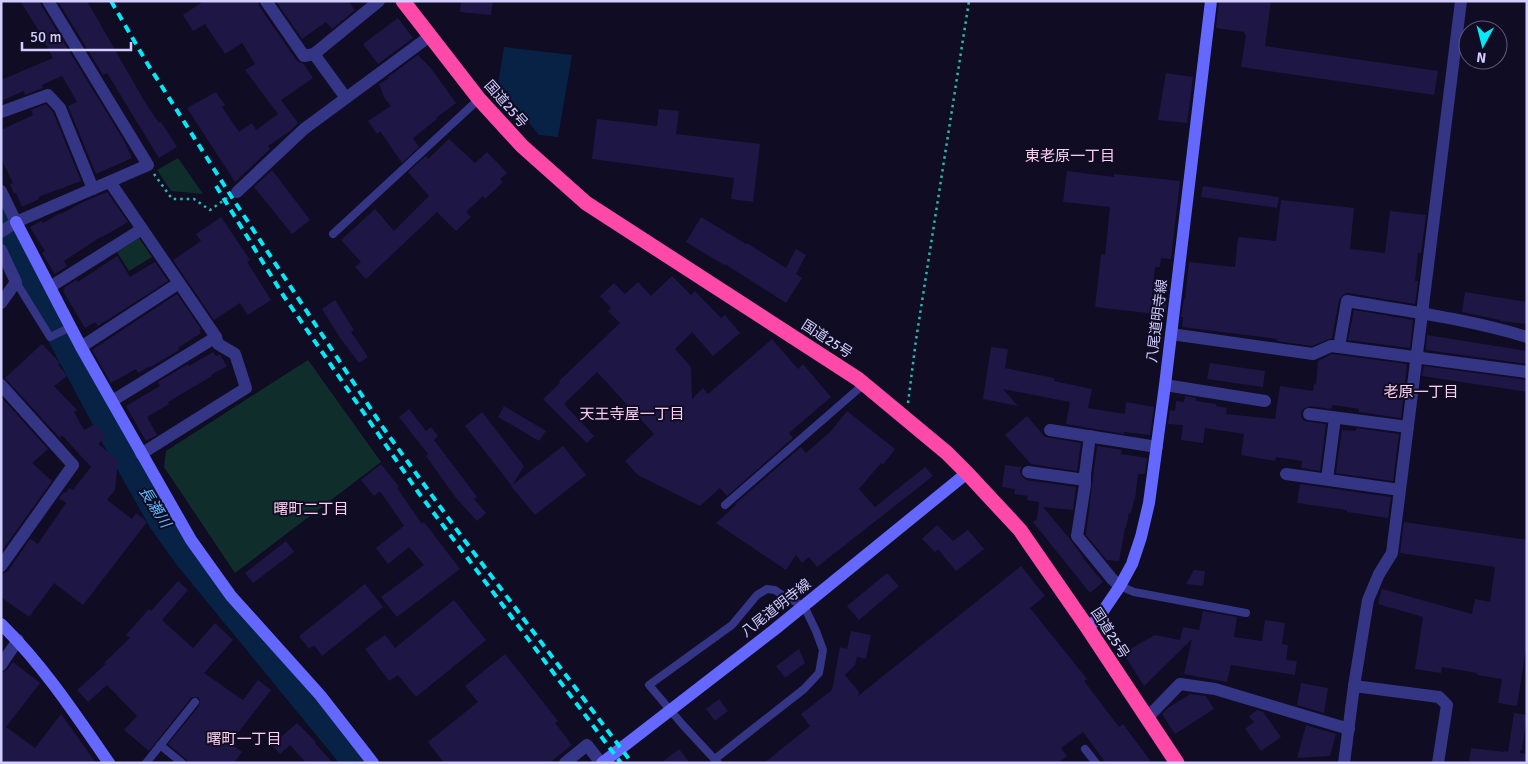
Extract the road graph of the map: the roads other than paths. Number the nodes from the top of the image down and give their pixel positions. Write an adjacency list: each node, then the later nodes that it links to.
1 (48, 1): 12 (street)
2 (266, 1): 8 (street)
3 (379, 1): 8 (street)
4 (403, 1): 7 (highway, 国道25号)
5 (1212, 1): 26 (main road, 八尾道明寺線)
6 (1461, 1): 24 (street)
7 (430, 36): 9 (street); 10 (highway, 国道25号)
8 (314, 54): 9 (street)
9 (346, 98): 15 (street)
10 (479, 99): 18 (lane); 33 (highway, 国道25号)
11 (1, 112): 13 (street)
12 (110, 182): 13 (street); 17 (street)
13 (93, 189): 16 (street)
14 (1, 191): 16 (street)
15 (237, 192)
16 (9, 227): 22 (main road)
17 (142, 229): 21 (street); 22 (street)
18 (333, 234)
19 (1, 250): 20 (street)
20 (16, 282): 23 (street); 25 (lane)
21 (179, 283): 27 (street); 29 (street)
22 (50, 287): 25 (main road)
23 (1, 302)
24 (1421, 313): 28 (street); 30 (street); 31 (street)
25 (67, 329): 29 (main road)
26 (1171, 334): 30 (street); 35 (main road, 八尾道明寺線)
27 (216, 337): 36 (street); 44 (street)
28 (1527, 337)
29 (82, 347): 36 (main road)
30 (1339, 347): 31 (street)
31 (1416, 357): 32 (street); 40 (street)
32 (1527, 372)
33 (864, 384): 46 (highway, 国道25号); 51 (lane)
34 (1, 385): 52 (street)
35 (1165, 385): 37 (street); 43 (main road, 八尾道明寺線)
36 (112, 401): 44 (main road)
37 (1265, 401)
38 (1309, 414): 39 (street)
39 (1335, 418): 40 (street); 48 (street)
40 (1408, 427): 50 (street)
41 (1050, 430): 42 (street)
42 (1090, 436): 43 (street); 49 (street)
43 (1156, 446): 53 (main road, 八尾道明寺線)
44 (141, 454): 70 (main road)
45 (1028, 472): 49 (street)
46 (967, 473): 54 (main road, 八尾道明寺線); 57 (highway, 国道25号)
47 (1286, 474): 48 (street)
48 (1327, 479): 50 (street)
49 (1085, 480): 53 (street)
50 (1400, 490): 60 (street)
51 (725, 505)
52 (1, 566)
53 (1120, 586): 55 (lane); 57 (main road, 八尾道明寺線)
54 (804, 606): 66 (lane); 66 (lane); 72 (main road, 八尾道明寺線)
55 (1246, 613)
56 (1, 624): 58 (main road)
57 (1087, 627): 62 (highway, 国道25号)
58 (18, 640): 59 (street); 67 (main road)
59 (1, 666)
60 (1354, 686): 63 (street); 76 (street)
61 (195, 702): 64 (lane)
62 (1147, 718): 63 (street); 74 (highway, 国道25号)
63 (1349, 729): 75 (street)
64 (160, 746): 68 (lane); 69 (lane)
65 (1085, 748): 73 (lane)
66 (717, 761)
67 (109, 763)
68 (146, 763)
69 (182, 763)
70 (373, 763)
71 (565, 763): 72 (street)
72 (601, 763)
73 (1096, 763)
74 (1177, 763)
75 (1344, 763)
76 (1438, 763)

